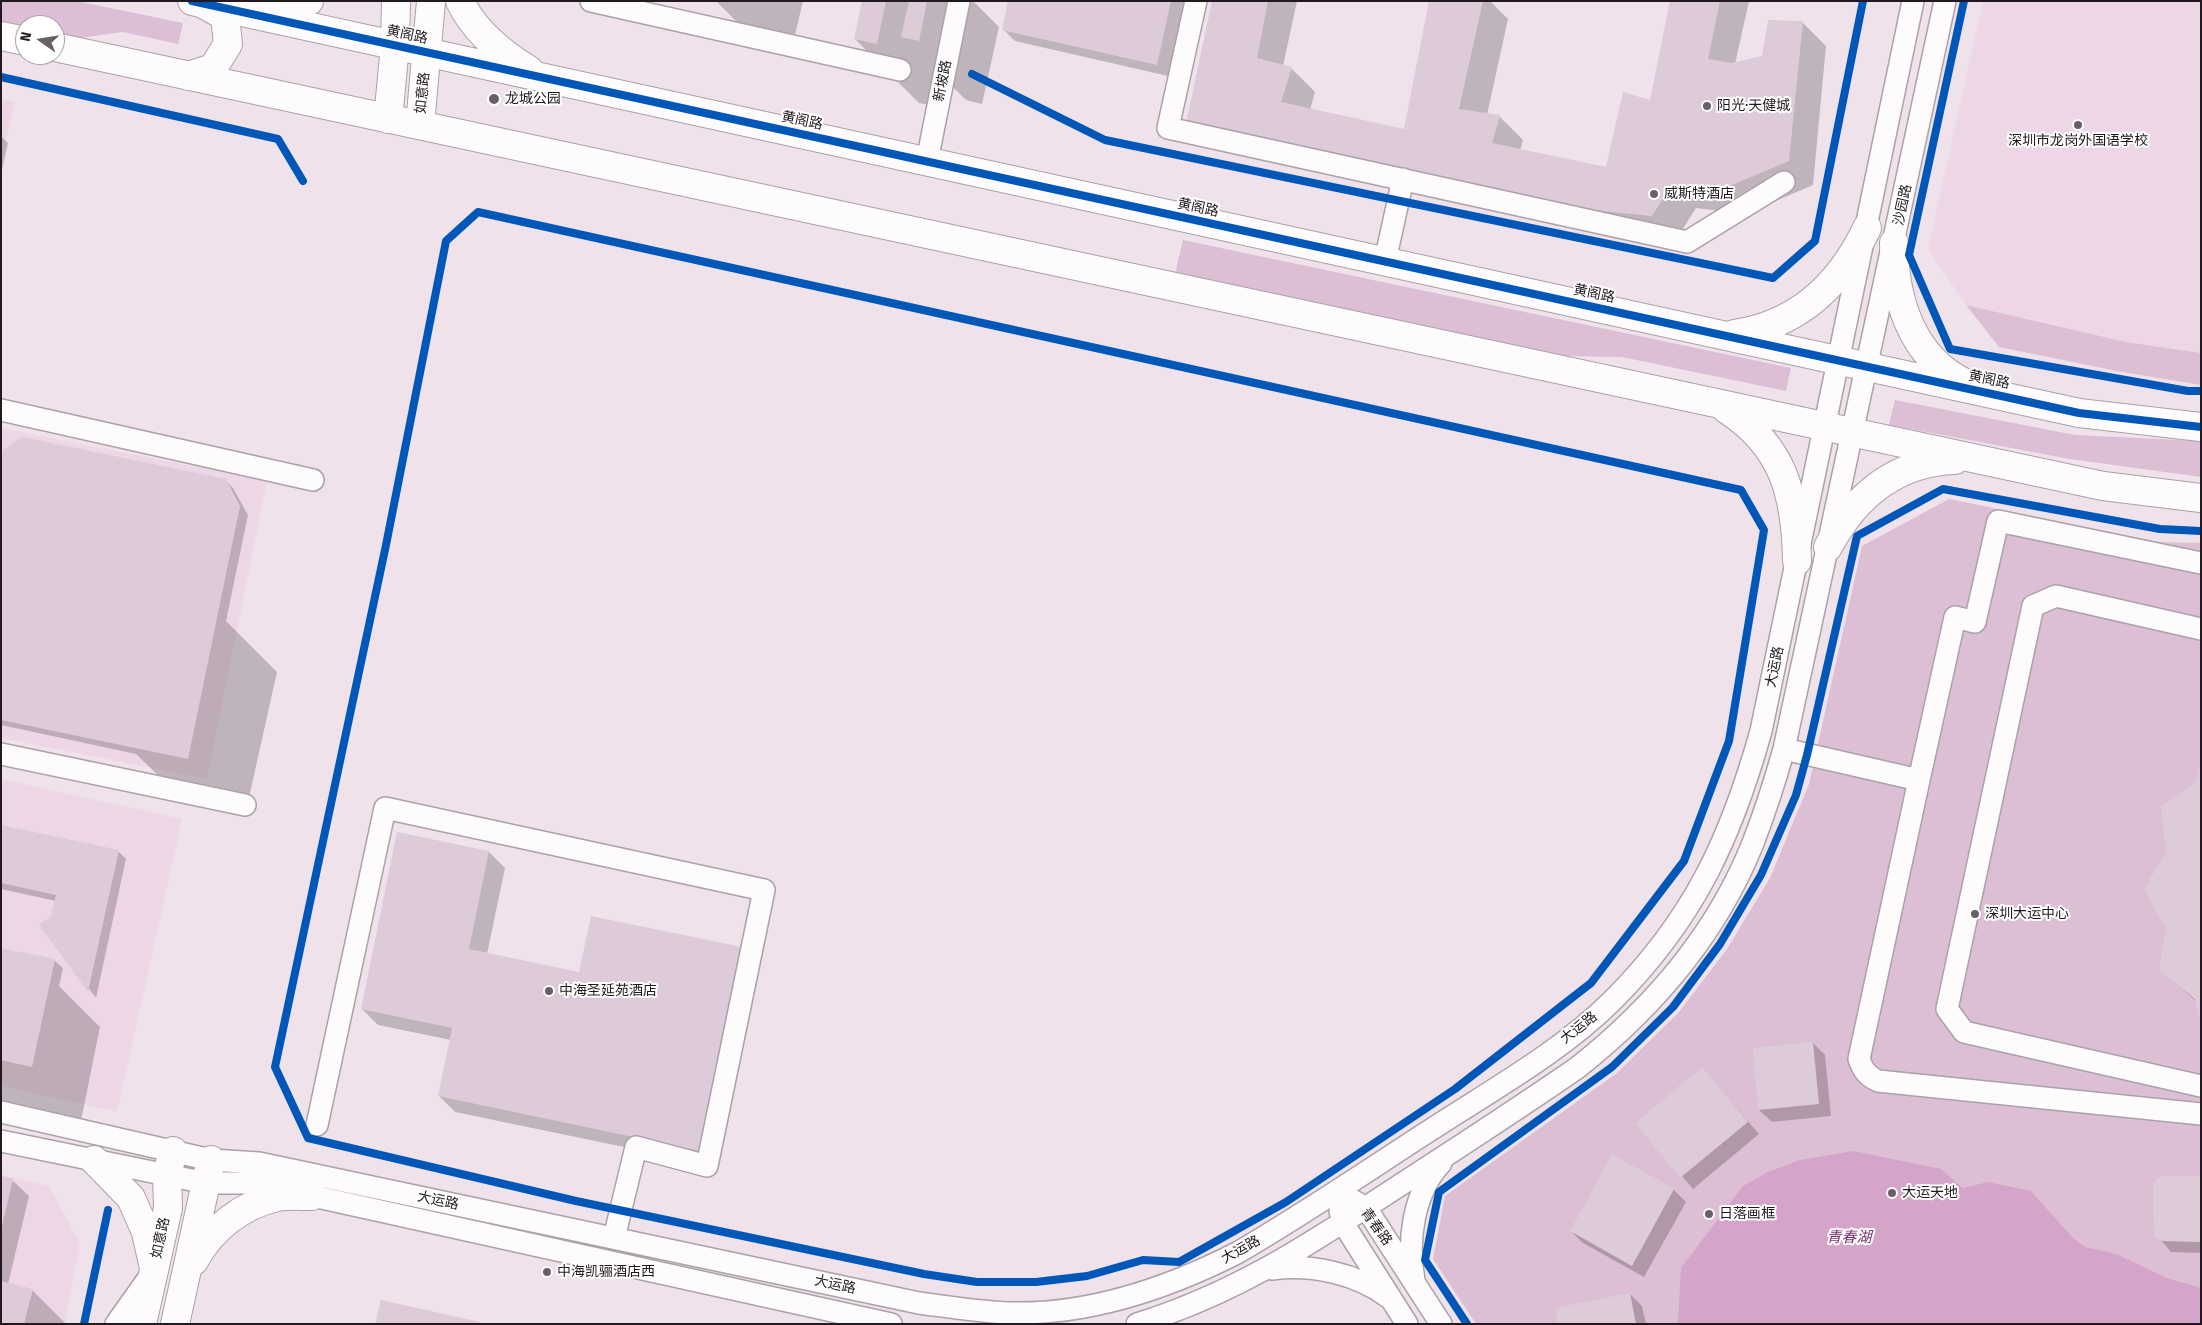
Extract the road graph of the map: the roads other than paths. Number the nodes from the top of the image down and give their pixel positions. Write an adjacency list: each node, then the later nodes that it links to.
1 (309, 1): 11 (main road)
2 (396, 1): 14 (main road)
3 (432, 1): 16 (main road, 如意路)
4 (460, 1): 19 (main road)
5 (591, 1): 17 (street)
6 (959, 1): 22 (street, 新坡路)
7 (1196, 1): 23 (street)
8 (1913, 1): 25 (street)
9 (1944, 1): 26 (street, 沙园路)
10 (197, 2): 11 (main road, 黄阁路); 18 (main road)
11 (246, 13): 14 (main road, 黄阁路)
12 (1, 36): 13 (main road)
13 (15, 39)
14 (395, 46): 16 (main road, 黄阁路); 20 (main road)
15 (65, 49): 18 (main road)
16 (428, 52): 19 (main road, 黄阁路); 21 (main road, 如意路)
17 (900, 70)
18 (188, 76): 20 (main road)
19 (543, 78): 22 (main road, 黄阁路)
20 (388, 119): 21 (main road)
21 (420, 125): 32 (main road)
22 (927, 161): 27 (main road, 黄阁路)
23 (1404, 179): 24 (street); 27 (street)
24 (1784, 182)
25 (1867, 228): 28 (main road); 29 (street)
26 (1894, 243): 30 (street, 沙园路); 31 (main road)
27 (1385, 262): 28 (main road, 黄阁路)
28 (1725, 335): 29 (main road, 黄阁路)
29 (1839, 360): 30 (main road, 黄阁路); 34 (street)
30 (1868, 367): 31 (main road, 黄阁路); 35 (street, 沙园路)
31 (1980, 391): 36 (main road, 黄阁路)
32 (1719, 404): 34 (main road); 41 (main road)
33 (1, 410): 38 (street)
34 (1828, 414): 35 (main road); 41 (street, 大运路)
35 (1856, 420): 37 (main road); 40 (street, 大运路)
36 (2201, 427)
37 (1979, 460): 39 (main road); 40 (main road)
38 (313, 480)
39 (2201, 498)
40 (1828, 547): 44 (street, 大运路)
41 (1797, 561): 57 (street, 大运路)
42 (2201, 563): 46 (street)
43 (2201, 629): 48 (street)
44 (1784, 749): 46 (street); 53 (street, 大运路)
45 (1, 754): 47 (street)
46 (1919, 780): 50 (street)
47 (245, 805)
48 (2201, 1086)
49 (1, 1112): 55 (street)
50 (2201, 1114)
51 (317, 1125): 61 (street)
52 (1, 1141): 54 (street)
53 (1449, 1154): 59 (street, 大运路); 65 (street)
54 (94, 1160): 55 (street); 62 (main road)
55 (170, 1163): 56 (street, 大运路); 62 (main road, 如意路)
56 (208, 1171): 58 (street, 大运路); 61 (street, 大运路); 64 (main road)
57 (1337, 1191): 59 (street, 青春路); 60 (street, 青春路); 61 (street, 大运路)
58 (312, 1196): 64 (main road); 70 (street, 大运路)
59 (1366, 1208): 60 (street, 大运路); 65 (street, 青春路)
60 (1343, 1223): 63 (street, 大运路); 66 (street, 青春路)
61 (614, 1238)
62 (154, 1270): 67 (street); 68 (main road, 如意路)
63 (1266, 1270): 66 (street); 71 (street, 大运路)
64 (186, 1276): 69 (main road)
65 (1415, 1283): 73 (street, 青春路)
66 (1392, 1300): 72 (street, 青春路)
67 (116, 1324)
68 (142, 1324)
69 (175, 1324)
70 (891, 1324)
71 (1137, 1324)
72 (1407, 1324)
73 (1441, 1324)

